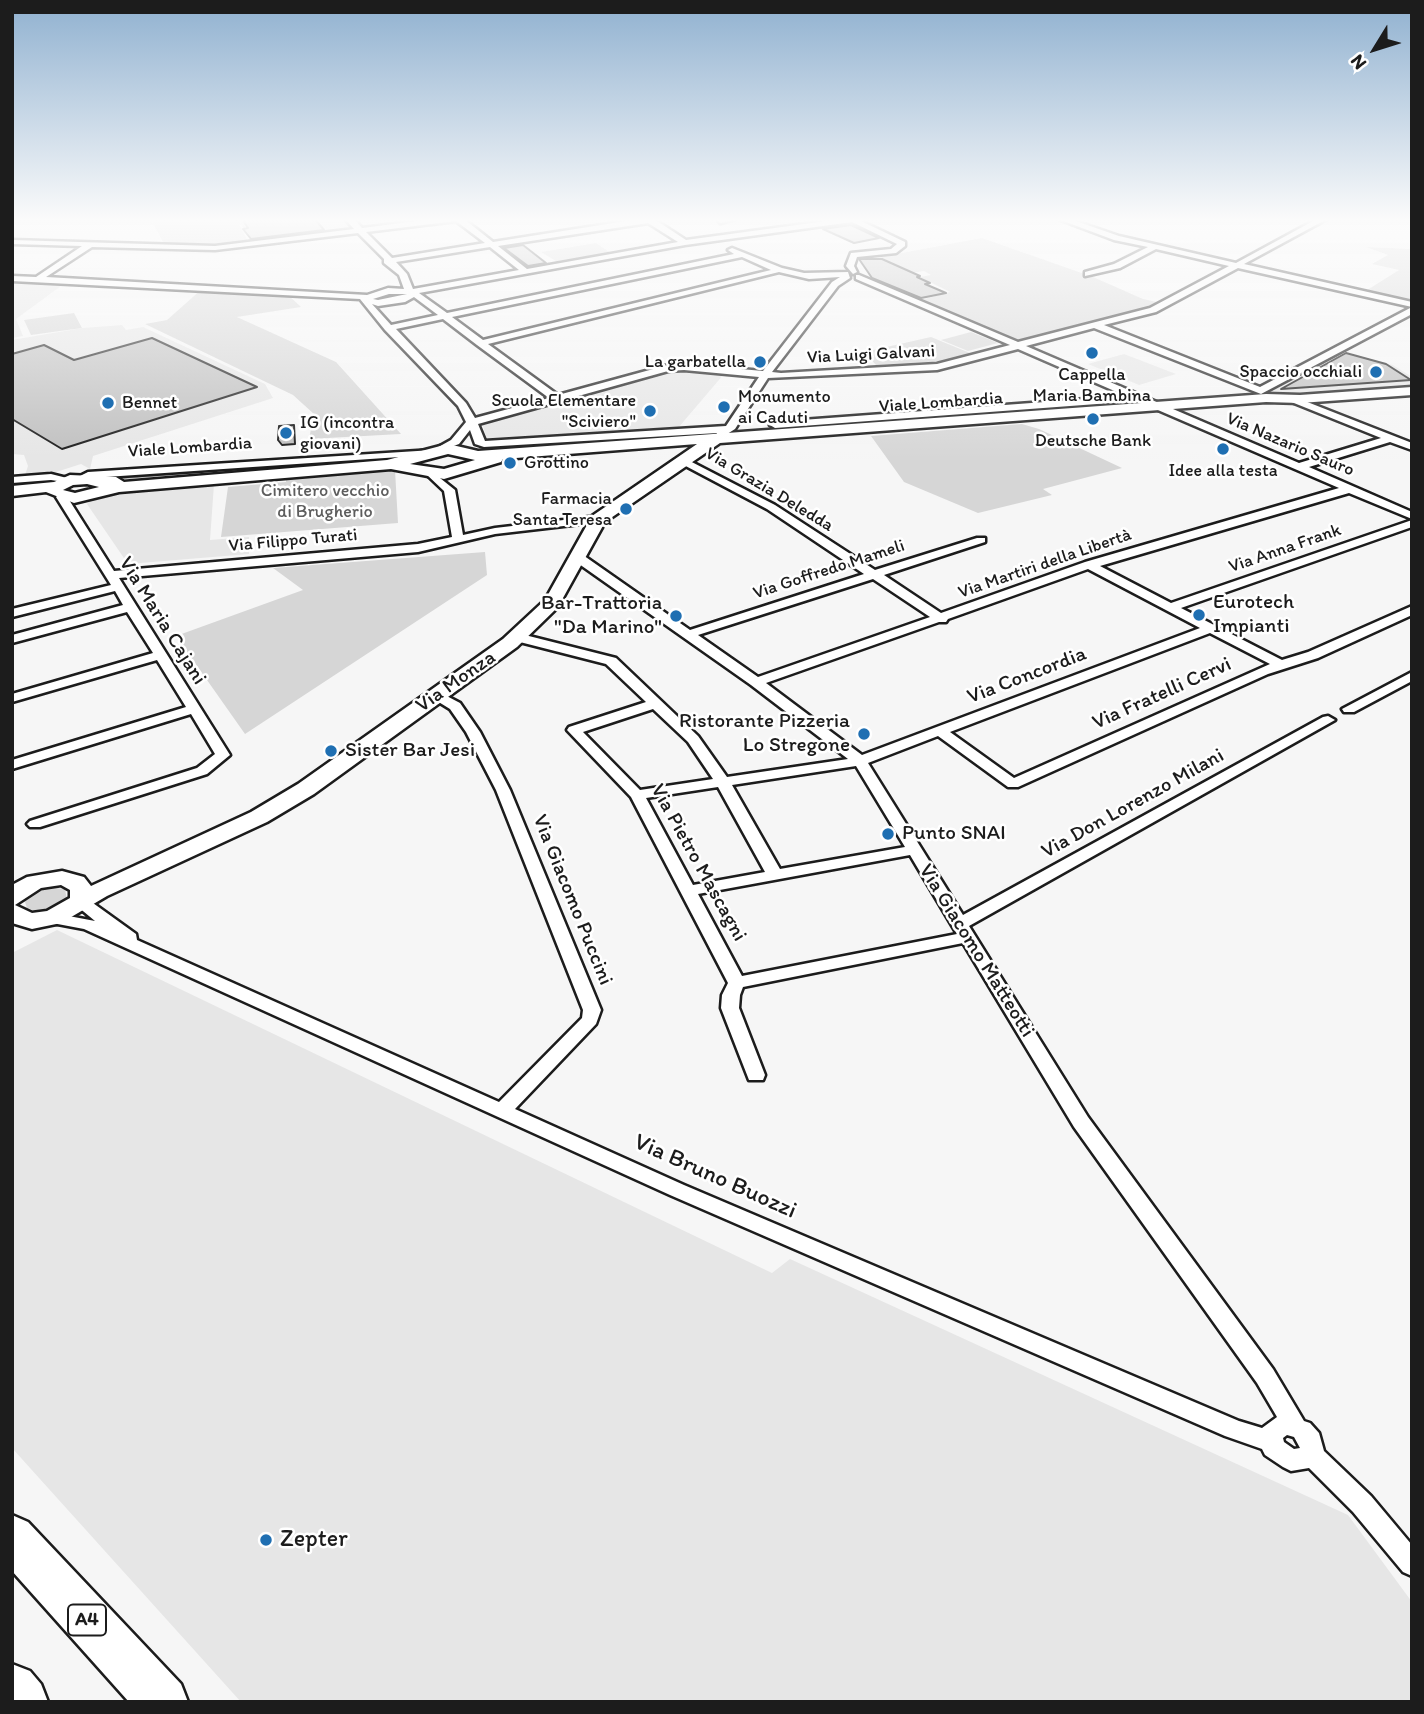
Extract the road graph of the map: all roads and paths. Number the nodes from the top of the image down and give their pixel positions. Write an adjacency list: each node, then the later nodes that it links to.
1 (365, 299): 2 (street); 14 (street)
2 (392, 299)
3 (421, 299): 12 (street)
4 (530, 299): 12 (street)
5 (660, 299): 15 (street)
6 (820, 299): 17 (street)
7 (911, 299): 16 (street, Via Nazario Sauro)
8 (1174, 299): 13 (street, Via Luigi Galvani)
9 (1386, 299): 10 (street)
10 (1412, 305)
11 (1412, 310): 13 (street)
12 (444, 316): 14 (street); 15 (street)
13 (1097, 326): 16 (street, Via Luigi Galvani)
14 (388, 328): 23 (street)
15 (480, 343): 19 (street)
16 (1018, 346): 17 (street, Via Luigi Galvani); 20 (street, Via Nazario Sauro)
17 (764, 376): 19 (street, Via Luigi Galvani); 25 (street)
18 (1412, 391): 21 (main road, Viale Lombardia)
19 (556, 398): 23 (street, Via Luigi Galvani)
20 (1137, 398): 22 (street, Via Nazario Sauro); 24 (street, Viale Lombardia)
21 (1292, 399): 22 (main road, Viale Lombardia); 27 (street)
22 (1155, 406): 25 (main road, Viale Lombardia); 33 (street, Via Nazario Sauro)
23 (471, 423): 25 (street, Viale Lombardia); 30 (street); 31 (street)
24 (775, 425)
25 (722, 434): 29 (main road, Viale Lombardia); 32 (main road, Via Monza)
26 (1412, 436): 27 (street)
27 (1389, 438): 28 (street); 33 (street)
28 (1412, 447)
29 (514, 455): 30 (main road, Viale Lombardia)
30 (472, 458): 31 (main road); 34 (main road)
31 (427, 460): 34 (main road); 36 (street, Viale Lombardia); 37 (main road, Viale Lombardia); 39 (street)
32 (684, 461): 43 (main road, Via Monza); 51 (street, Via Grazia Deledda)
33 (1299, 467): 38 (street, Via Nazario Sauro)
34 (457, 472): 39 (street)
35 (12, 480): 36 (street, Viale Lombardia)
36 (65, 487): 37 (main road); 40 (main road, Viale Lombardia); 41 (main road)
37 (99, 487): 41 (main road)
38 (1349, 489): 42 (street, Via Nazario Sauro); 50 (street, Via Martiri della Libertà)
39 (449, 490): 47 (street)
40 (12, 492)
41 (76, 505): 52 (street, Via Maria Cajani)
42 (1412, 516)
43 (598, 519): 45 (street, Via Filippo Turati); 46 (main road, Via Monza)
44 (1412, 523): 55 (street, Via Anna Frank)
45 (560, 525): 46 (street, Via Filippo Turati); 47 (street, Via Filippo Turati)
46 (586, 536): 49 (main road, Via Monza)
47 (458, 538): 52 (street, Via Filippo Turati)
48 (981, 540): 51 (street, Via Goffredo Mameli)
49 (576, 556): 60 (street, Via Giacomo Matteotti); 61 (main road, Via Monza)
50 (1089, 565): 55 (street); 58 (street, Via Martiri della Libertà)
51 (872, 574): 58 (street, Via Grazia Deledda); 60 (street, Via Goffredo Mameli)
52 (111, 575): 53 (street, Via Maria Cajani)
53 (118, 587): 54 (street, Via Maria Cajani); 57 (street)
54 (131, 607): 62 (street); 63 (street, Via Maria Cajani)
55 (1168, 608): 59 (street)
56 (1412, 610): 64 (street, Via Fratelli Cervi)
57 (12, 613)
58 (942, 619): 66 (street, Via Martiri della Libertà)
59 (1208, 629): 64 (street); 73 (street, Via Concordia)
60 (689, 634): 66 (street, Via Giacomo Matteotti)
61 (517, 637): 67 (main road, Via Monza); 69 (street)
62 (12, 639)
63 (160, 655): 68 (street); 70 (street, Via Maria Cajani)
64 (1281, 665): 73 (street, Via Fratelli Cervi)
65 (1412, 676): 71 (street)
66 (756, 681): 74 (street, Via Giacomo Matteotti)
67 (436, 696): 80 (main road, Via Monza); 93 (street, Via Giacomo Puccini)
68 (12, 698)
69 (656, 704): 76 (street); 77 (street, Via Pietro Mascagni)
70 (194, 709): 75 (street); 78 (street, Via Maria Cajani)
71 (1349, 709)
72 (1328, 720): 88 (street, Via Don Lorenzo Milani)
73 (941, 732): 74 (street, Via Concordia)
74 (860, 761): 76 (street, Via Concordia); 79 (street, Via Giacomo Matteotti)
75 (12, 765)
76 (722, 781): 77 (street, Via Concordia); 81 (street)
77 (637, 795): 83 (street, Via Pietro Mascagni)
78 (35, 824)
79 (914, 850): 81 (street); 88 (street, Via Giacomo Matteotti)
80 (145, 867): 82 (main road, Via Monza); 85 (main road, Via Monza)
81 (775, 875): 83 (street)
82 (62, 878): 84 (main road, Via Monza); 85 (main road)
83 (688, 891): 91 (street, Via Pietro Mascagni)
84 (12, 899)
85 (81, 901): 87 (main road, Via Monza); 90 (street, Via Bruno Buozzi)
86 (12, 912): 87 (main road)
87 (48, 919): 89 (main road); 90 (street, Via Bruno Buozzi)
88 (963, 931): 91 (street, Via Don Lorenzo Milani); 94 (street, Via Giacomo Matteotti)
89 (12, 936)
90 (143, 949): 93 (street, Via Bruno Buozzi)
91 (737, 983): 92 (street)
92 (756, 1075)
93 (502, 1111): 95 (street, Via Bruno Buozzi)
94 (1295, 1426): 95 (street); 96 (street, Via Giacomo Matteotti)
95 (1270, 1442): 96 (street)
96 (1311, 1454): 98 (street, Via Giacomo Matteotti)
97 (12, 1537): 101 (highway, A4)
98 (1412, 1564)
99 (12, 1689): 100 (highway)
100 (23, 1702)
101 (163, 1702)

